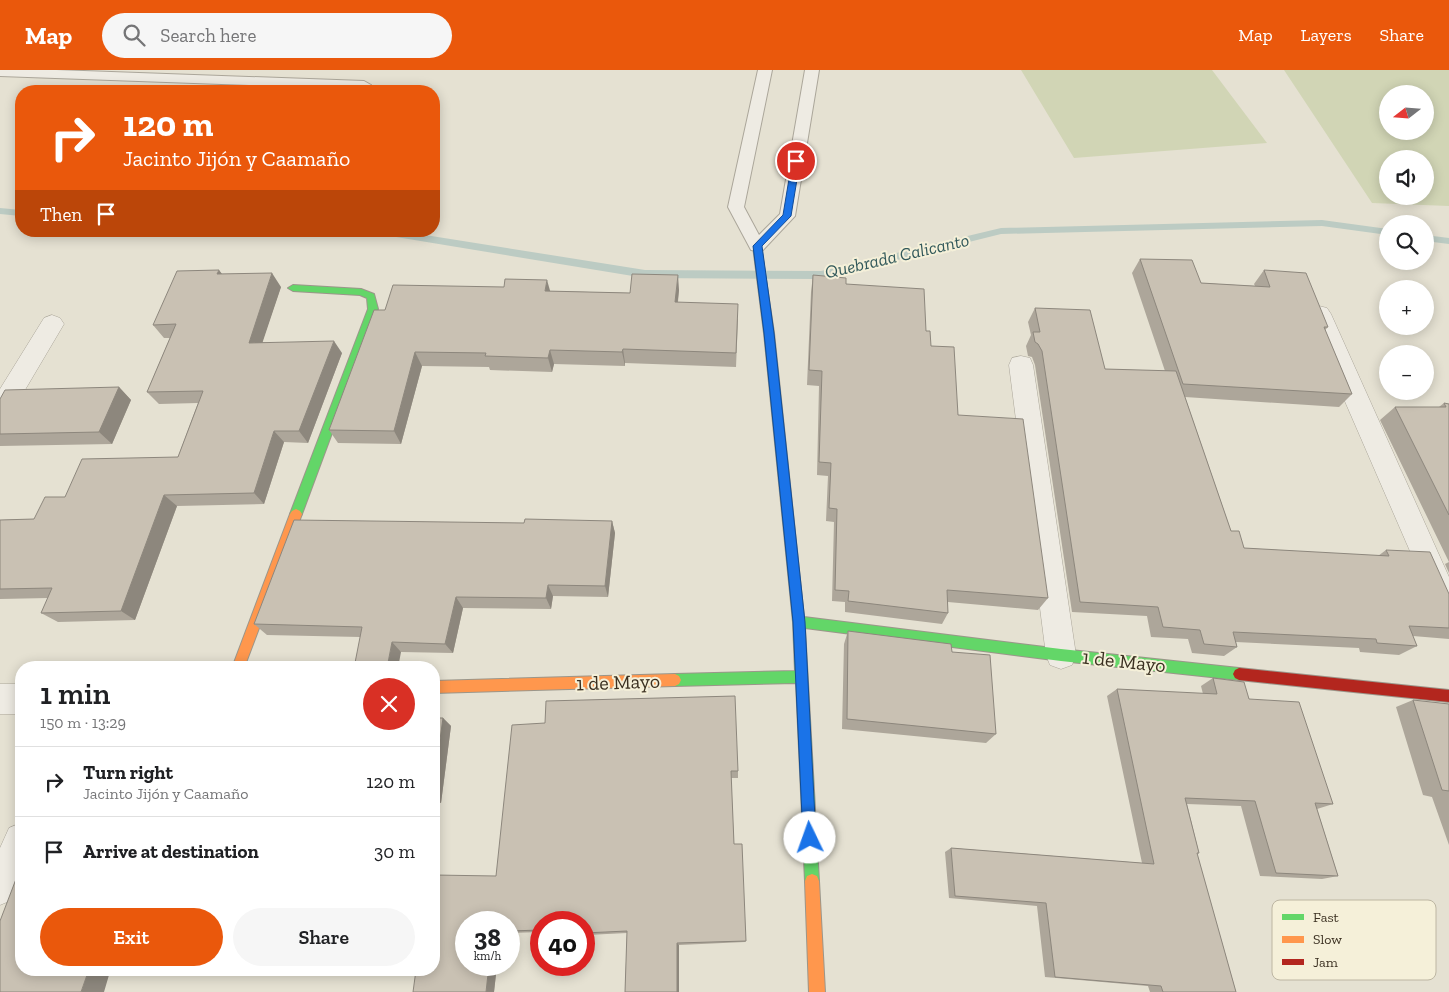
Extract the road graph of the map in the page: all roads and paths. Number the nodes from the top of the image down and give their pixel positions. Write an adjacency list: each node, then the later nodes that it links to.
1 (766, 70): 5 (lane)
2 (812, 70): 5 (lane)
3 (0, 72): 4 (lane)
4 (364, 85)
5 (758, 246): 12 (street)
6 (293, 288): 14 (street)
7 (1319, 314): 11 (street)
8 (52, 324): 10 (street)
9 (1021, 365): 13 (street)
10 (0, 410)
11 (1449, 609)
12 (799, 622): 13 (street, 1 de Mayo); 15 (street)
13 (1061, 655): 17 (street, 1 de Mayo)
14 (241, 661)
15 (802, 677): 16 (street, 1 de Mayo); 22 (street)
16 (440, 687)
17 (1449, 696)
18 (0, 699): 19 (street)
19 (15, 699)
20 (15, 854): 21 (street)
21 (0, 888)
22 (817, 992)

